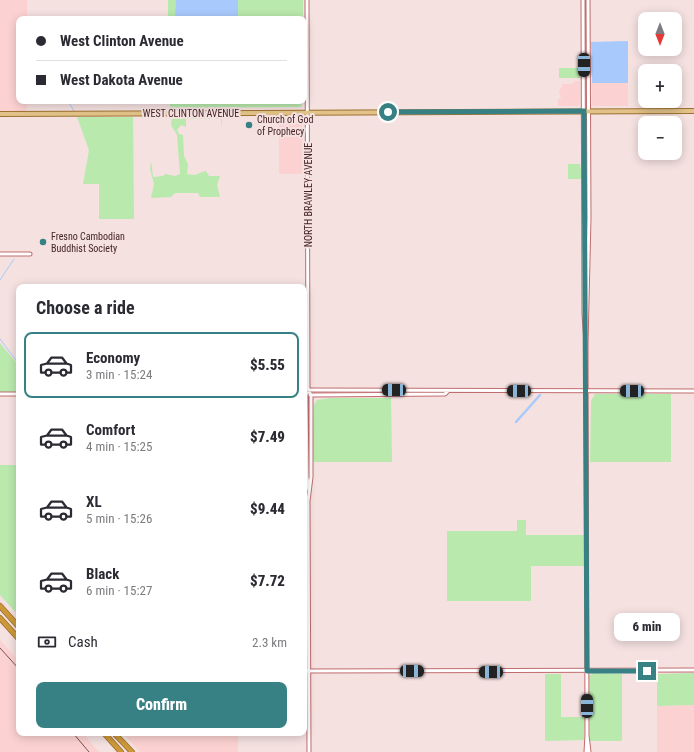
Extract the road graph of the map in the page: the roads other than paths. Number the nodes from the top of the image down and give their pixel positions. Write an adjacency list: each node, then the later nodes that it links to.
1 (308, 0): 6 (street, NORTH BRAWLEY AVENUE)
2 (584, 0): 4 (street)
3 (588, 0): 4 (street)
4 (586, 111): 5 (main road, WEST CLINTON AVENUE); 6 (main road, WEST CLINTON AVENUE); 14 (street)
5 (694, 111)
6 (308, 113): 7 (main road, WEST CLINTON AVENUE); 10 (street, NORTH BRAWLEY AVENUE)
7 (0, 114)
8 (0, 254): 9 (street)
9 (30, 254)
10 (307, 284)
11 (307, 390): 13 (street)
12 (307, 391): 18 (street, NORTH BRAWLEY AVENUE)
13 (448, 391): 14 (street); 18 (street)
14 (587, 391): 15 (street); 30 (street)
15 (694, 391)
16 (0, 394): 17 (street)
17 (16, 394)
18 (310, 395): 20 (street, NORTH BRAWLEY AVENUE)
19 (307, 435): 20 (street)
20 (311, 456): 22 (street, NORTH BRAWLEY AVENUE)
21 (307, 477): 22 (street, NORTH BRAWLEY AVENUE)
22 (309, 491): 24 (street, NORTH BRAWLEY AVENUE)
23 (0, 606): 26 (highway)
24 (307, 611)
25 (0, 618): 27 (highway)
26 (16, 624)
27 (16, 636)
28 (694, 670): 30 (street)
29 (307, 671): 30 (street)
30 (587, 671): 32 (street)
31 (307, 698): 41 (street, NORTH BRAWLEY AVENUE)
32 (588, 735): 42 (street); 43 (street)
33 (106, 736): 37 (highway)
34 (107, 736): 38 (highway)
35 (115, 736): 39 (highway)
36 (116, 736): 40 (highway)
37 (116, 752)
38 (121, 752)
39 (128, 752)
40 (132, 752)
41 (309, 752)
42 (586, 752)
43 (589, 752)

